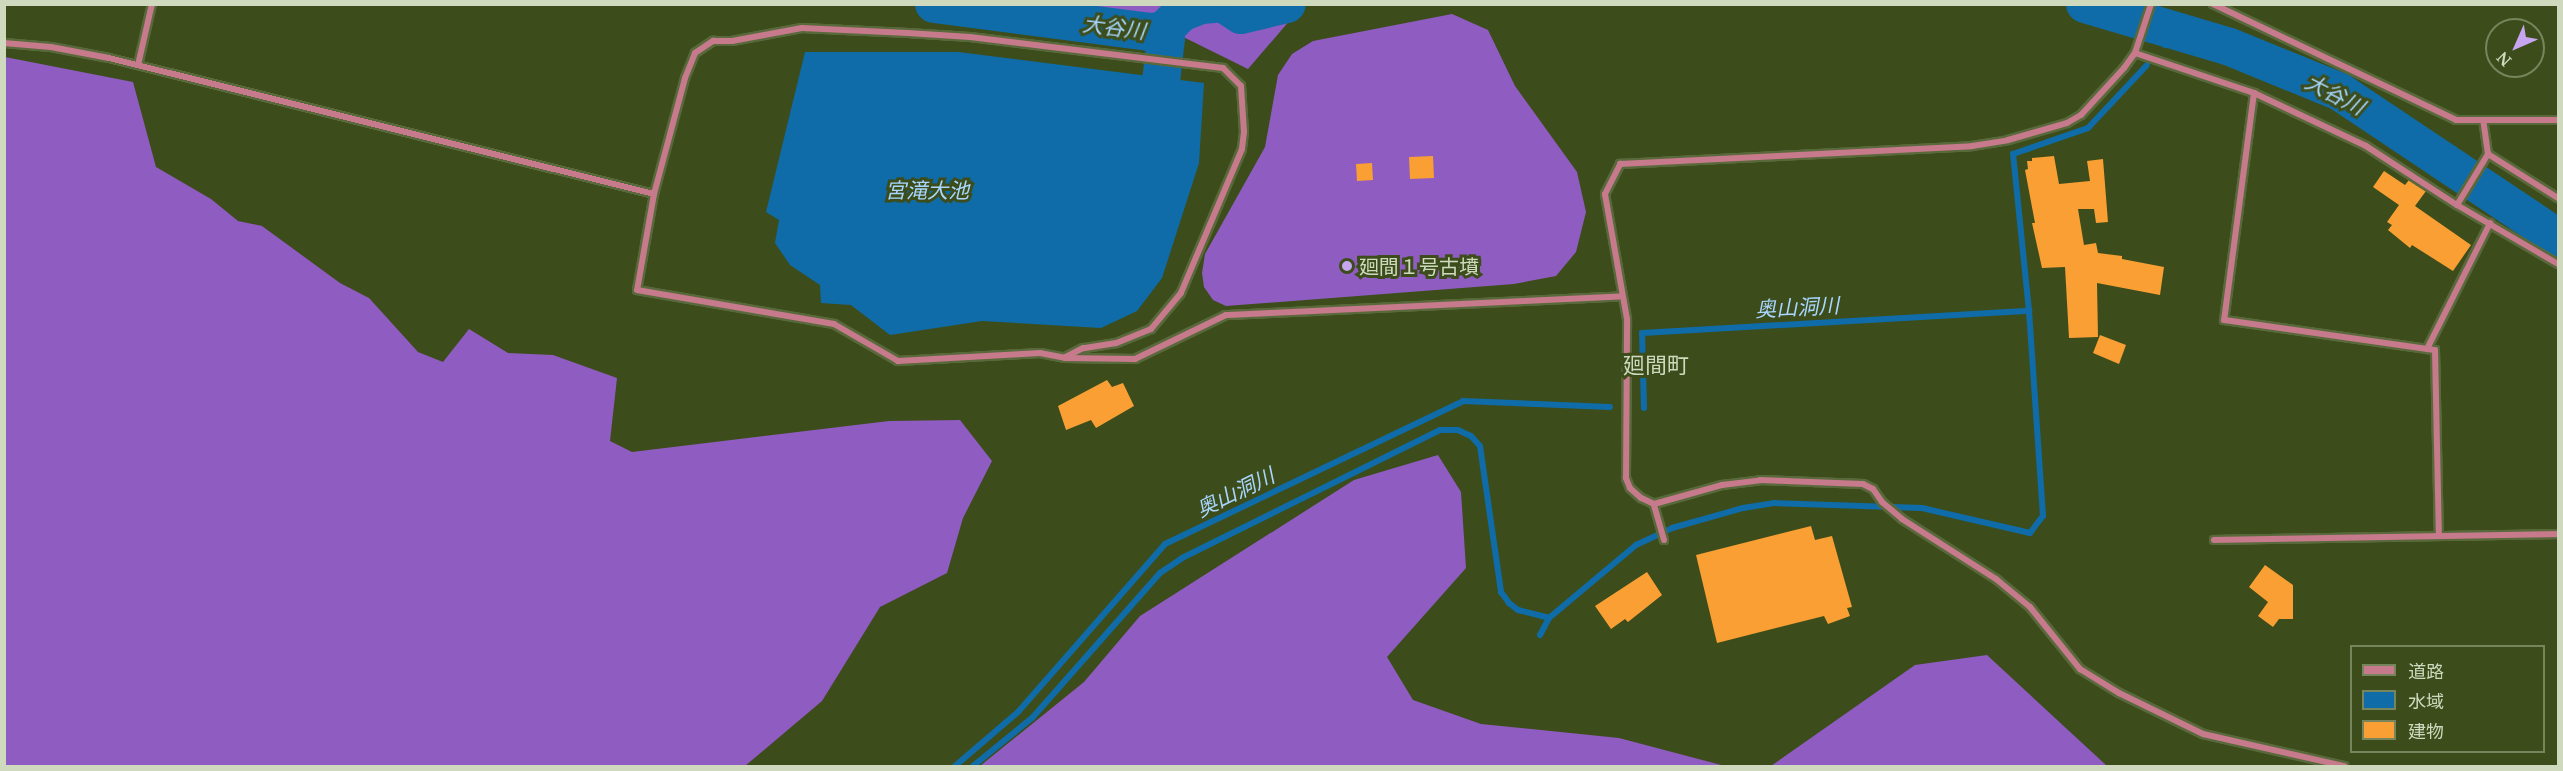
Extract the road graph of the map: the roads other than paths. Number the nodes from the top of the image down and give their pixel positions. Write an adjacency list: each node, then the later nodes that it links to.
1 (152, 4): 6 (street)
2 (2213, 4): 8 (street)
3 (2151, 5): 5 (street)
4 (4, 43): 6 (street)
5 (2135, 53): 7 (street); 16 (street)
6 (138, 66): 11 (street)
7 (2254, 93): 13 (street); 17 (street)
8 (2483, 120): 9 (street); 10 (street)
9 (2559, 120)
10 (2488, 154): 12 (street); 13 (street)
11 (654, 194): 18 (street); 18 (street)
12 (2559, 198)
13 (2457, 204): 14 (street)
14 (2490, 223): 15 (street); 17 (street)
15 (2559, 264)
16 (1622, 296): 18 (street); 19 (street)
17 (2427, 349): 21 (street)
18 (1065, 358)
19 (1654, 504): 22 (street); 24 (street)
20 (2559, 534): 21 (street)
21 (2439, 536): 23 (street)
22 (1664, 540)
23 (2214, 540)
24 (2344, 766)

